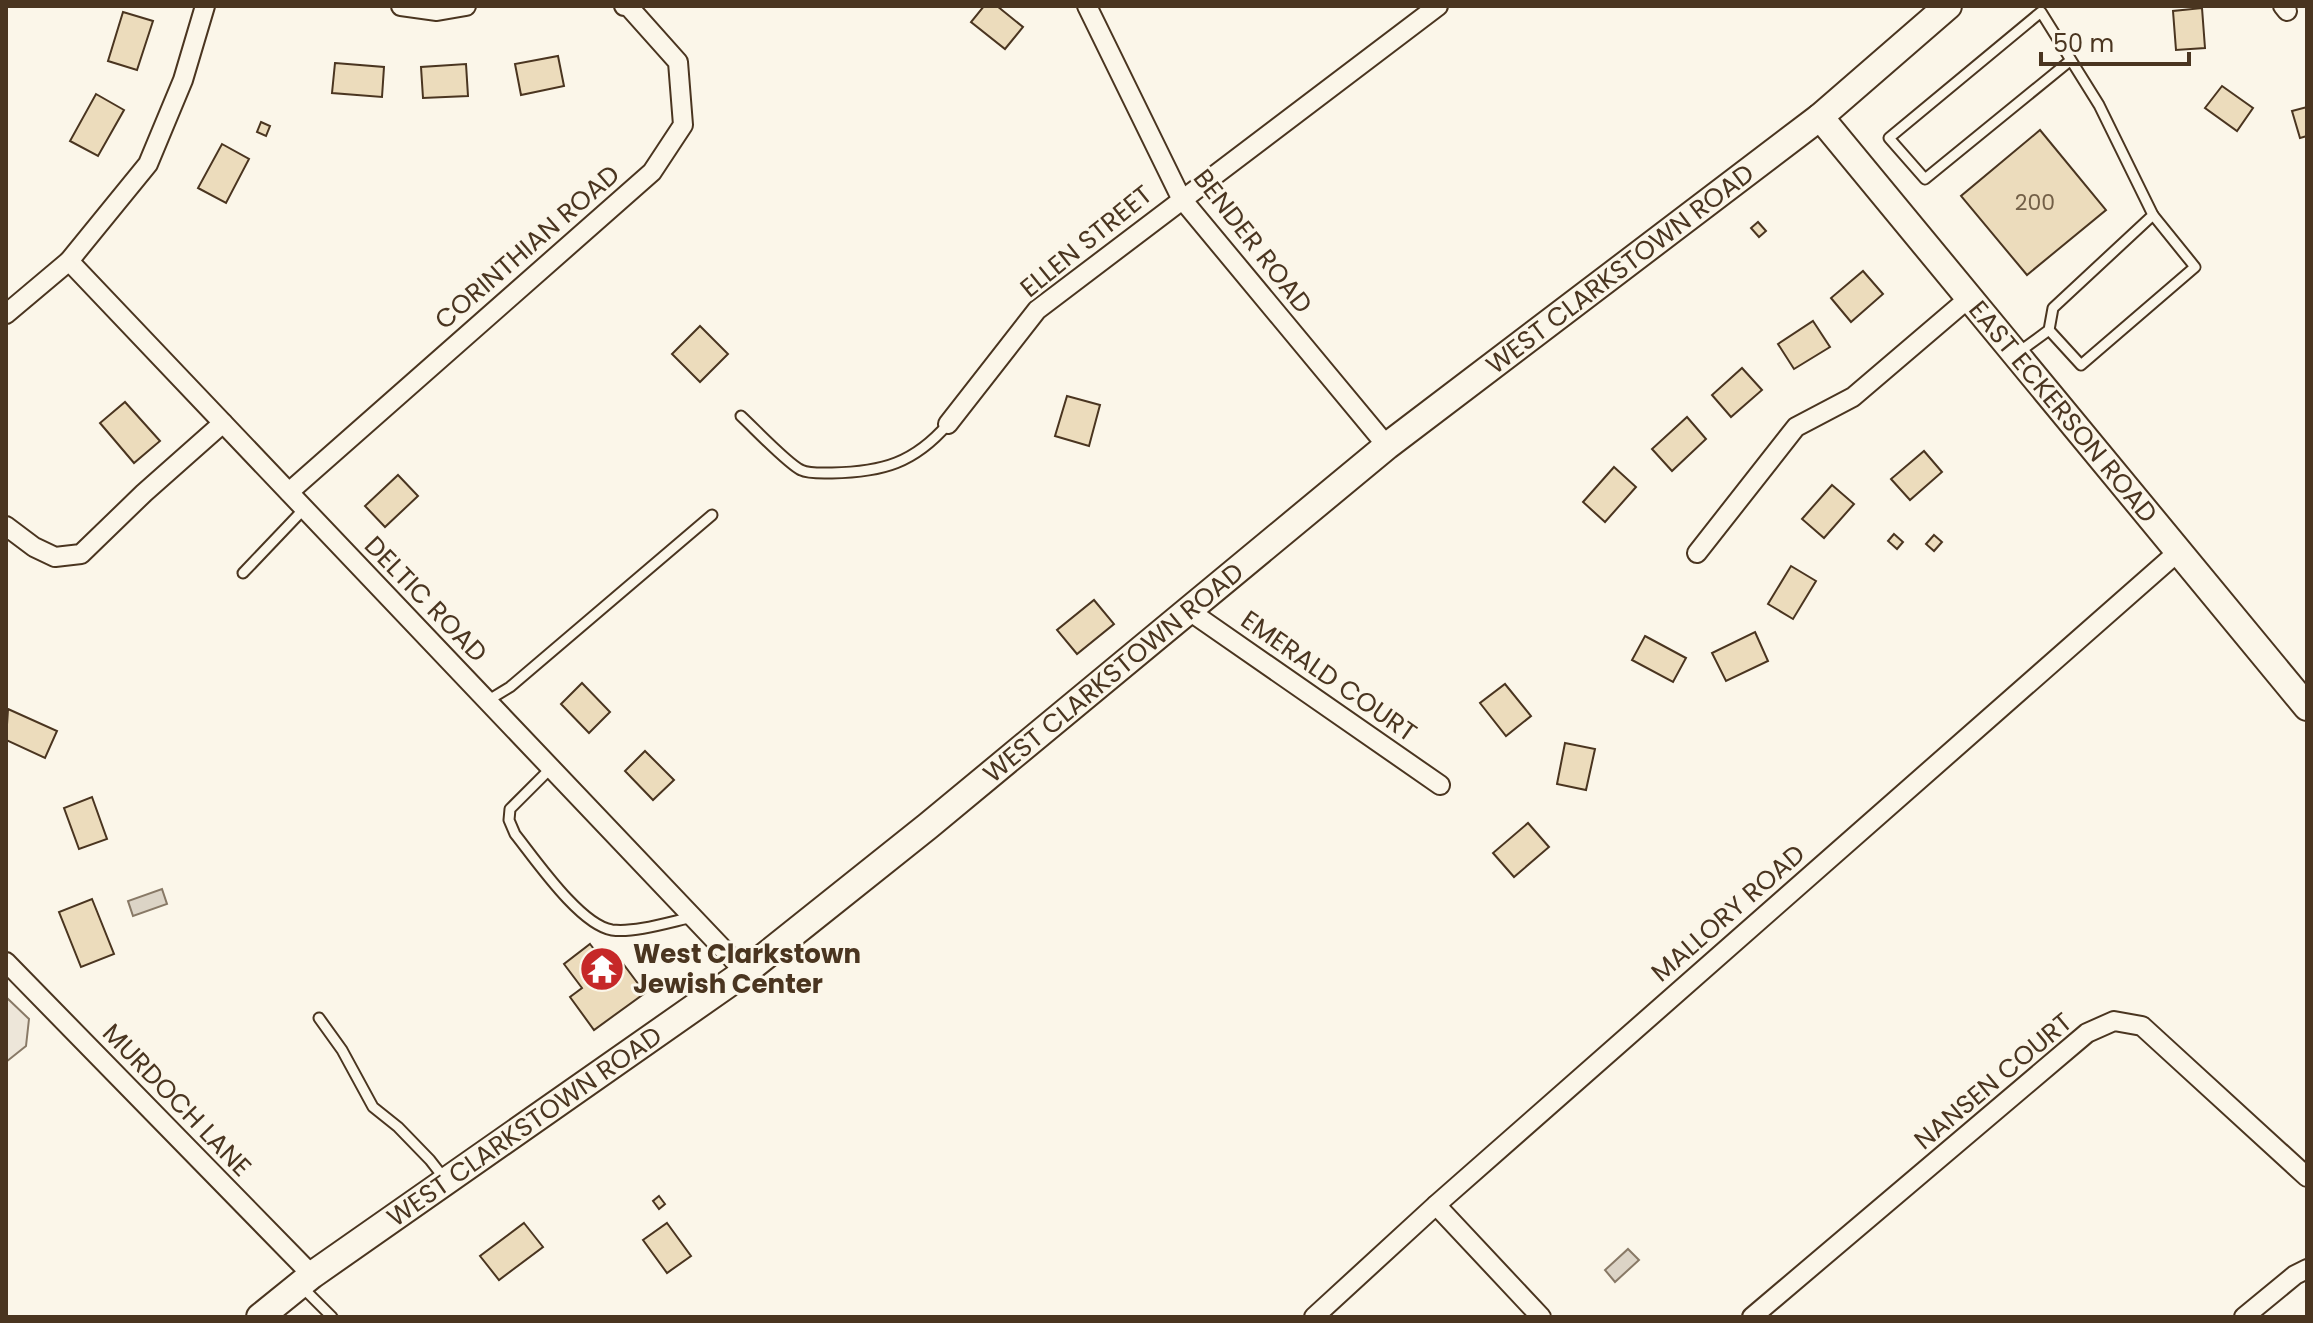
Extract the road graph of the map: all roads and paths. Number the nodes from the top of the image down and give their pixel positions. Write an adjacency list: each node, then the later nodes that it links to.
1 (205, 6): 13 (street)
2 (401, 6): 3 (street)
3 (466, 6)
4 (624, 6): 22 (street, CORINTHIAN ROAD)
5 (1087, 6): 11 (street, BENDER ROAD)
6 (1438, 6): 11 (street, ELLEN STREET)
7 (1948, 6): 10 (street, WEST CLARKSTOWN ROAD)
8 (2039, 9): 9 (lane); 9 (lane)
9 (2071, 60): 12 (lane)
10 (1820, 117): 14 (street, EAST ECKERSON ROAD); 21 (street, WEST CLARKSTOWN ROAD)
11 (1181, 198): 20 (street, ELLEN STREET); 21 (street, BENDER ROAD)
12 (2153, 215): 16 (lane); 16 (lane)
13 (69, 261): 15 (street); 19 (street, DELTIC ROAD)
14 (1969, 298): 17 (street, EAST ECKERSON ROAD); 27 (street)
15 (6, 314)
16 (2049, 330): 17 (lane)
17 (2016, 354): 26 (street, EAST ECKERSON ROAD)
18 (741, 416): 20 (lane, ELLEN STREET)
19 (223, 423): 22 (street, DELTIC ROAD); 25 (street)
20 (948, 424)
21 (1387, 446): 29 (street, WEST CLARKSTOWN ROAD)
22 (289, 492): 23 (street, DELTIC ROAD)
23 (304, 509): 28 (lane); 30 (street, DELTIC ROAD)
24 (712, 515): 30 (lane)
25 (6, 526)
26 (2179, 551): 31 (street, EAST ECKERSON ROAD); 40 (street, MALLORY ROAD)
27 (1697, 553)
28 (243, 573)
29 (1188, 610): 33 (street, EMERALD COURT); 36 (street, WEST CLARKSTOWN ROAD)
30 (487, 701): 32 (street, DELTIC ROAD)
31 (2307, 707)
32 (551, 768): 34 (street, DELTIC ROAD); 34 (lane)
33 (1440, 785)
34 (693, 917): 36 (street, DELTIC ROAD)
35 (6, 962): 42 (street, MURDOCH LANE)
36 (745, 972): 39 (street, WEST CLARKSTOWN ROAD)
37 (319, 1018): 39 (lane)
38 (2307, 1177): 47 (street, NANSEN COURT)
39 (446, 1181): 42 (street, WEST CLARKSTOWN ROAD)
40 (1436, 1205): 45 (street, MALLORY ROAD); 46 (street)
41 (2307, 1269): 48 (street)
42 (306, 1280): 43 (street, WEST CLARKSTOWN ROAD); 44 (lane)
43 (260, 1317)
44 (332, 1317)
45 (1314, 1317)
46 (1541, 1317)
47 (1752, 1317)
48 (2244, 1317)

